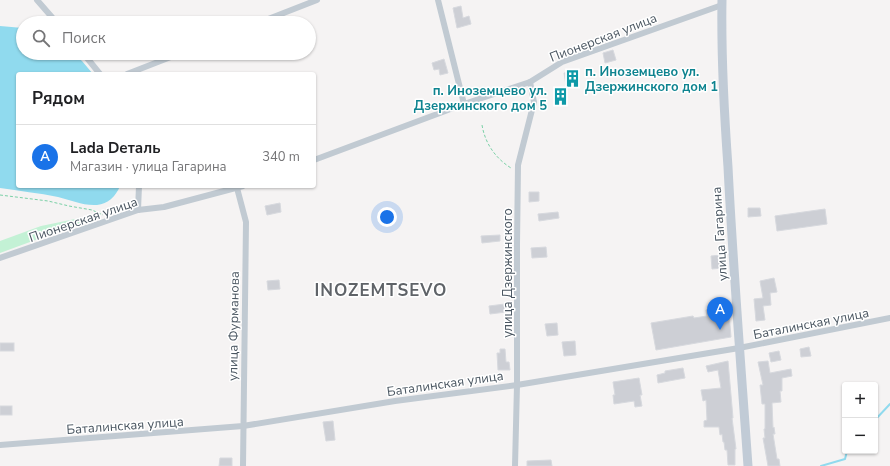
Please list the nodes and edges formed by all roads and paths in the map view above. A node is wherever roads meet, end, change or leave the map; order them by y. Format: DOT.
graph roads {
  1 [pos="37,0"];
  2 [pos="318,0"];
  3 [pos="438,0"];
  4 [pos="722,2"];
  5 [pos="52,16"];
  6 [pos="276,16"];
  7 [pos="89,60"];
  8 [pos="163,60"];
  9 [pos="98,72"];
  10 [pos="131,72"];
  11 [pos="530,82"];
  12 [pos="464,104"];
  13 [pos="482,125"];
  14 [pos="316,159"];
  15 [pos="518,172"];
  16 [pos="139,188"];
  17 [pos="236,188"];
  18 [pos="240,188"];
  19 [pos="0,195"];
  20 [pos="138,210"];
  21 [pos="111,219"];
  22 [pos="0,258"];
  23 [pos="890,318"];
  24 [pos="739,348"];
  25 [pos="517,385"];
  26 [pos="243,426"];
  27 [pos="0,445"];
  28 [pos="243,466"];
  29 [pos="516,466"];
  30 [pos="748,466"];
  1 -- 5 [label="street"];
  2 -- 6 [label="street"];
  3 -- 12 [label="street"];
  4 -- 11 [label="street, Пионерская улица"];
  4 -- 24 [label="main road, улица Гагарина"];
  7 -- 9 [label="street"];
  8 -- 10 [label="street"];
  11 -- 12 [label="street, Пионерская улица"];
  11 -- 15 [label="street, улица Дзержинского"];
  12 -- 14 [label="street, Пионерская улица"];
  13 -- 15 [label="path"];
  15 -- 25 [label="street, улица Дзержинского"];
  16 -- 20 [label="street"];
  17 -- 20 [label="street, Пионерская улица"];
  18 -- 26 [label="street, улица Фурманова"];
  19 -- 21 [label="path"];
  20 -- 21 [label="street, Пионерская улица"];
  21 -- 22 [label="street, Пионерская улица"];
  23 -- 24 [label="street, Баталинская улица"];
  24 -- 25 [label="street, Баталинская улица"];
  24 -- 30 [label="main road, улица Гагарина"];
  25 -- 26 [label="street, Баталинская улица"];
  25 -- 29 [label="street, улица Дзержинского"];
  26 -- 27 [label="street, Баталинская улица"];
  26 -- 28 [label="street, улица Фурманова"];
}
